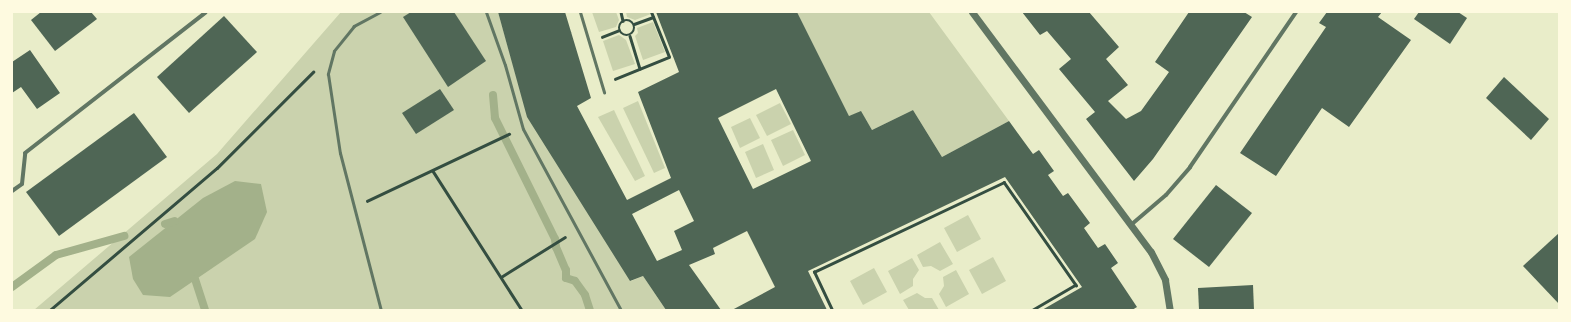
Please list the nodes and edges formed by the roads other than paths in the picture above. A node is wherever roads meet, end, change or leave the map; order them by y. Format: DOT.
graph roads {
  1 [pos="206,12"];
  2 [pos="380,12"];
  3 [pos="486,12"];
  4 [pos="580,12"];
  5 [pos="972,12"];
  6 [pos="1296,12"];
  7 [pos="604,92"];
  8 [pos="12,191"];
  9 [pos="1132,224"];
  10 [pos="381,310"];
  11 [pos="621,310"];
  12 [pos="1170,310"];
  1 -- 8 [label="street"];
  2 -- 10 [label="lane"];
  3 -- 11 [label="lane"];
  4 -- 7 [label="lane"];
  5 -- 9 [label="street"];
  6 -- 9 [label="street"];
  9 -- 12 [label="street"];
}
